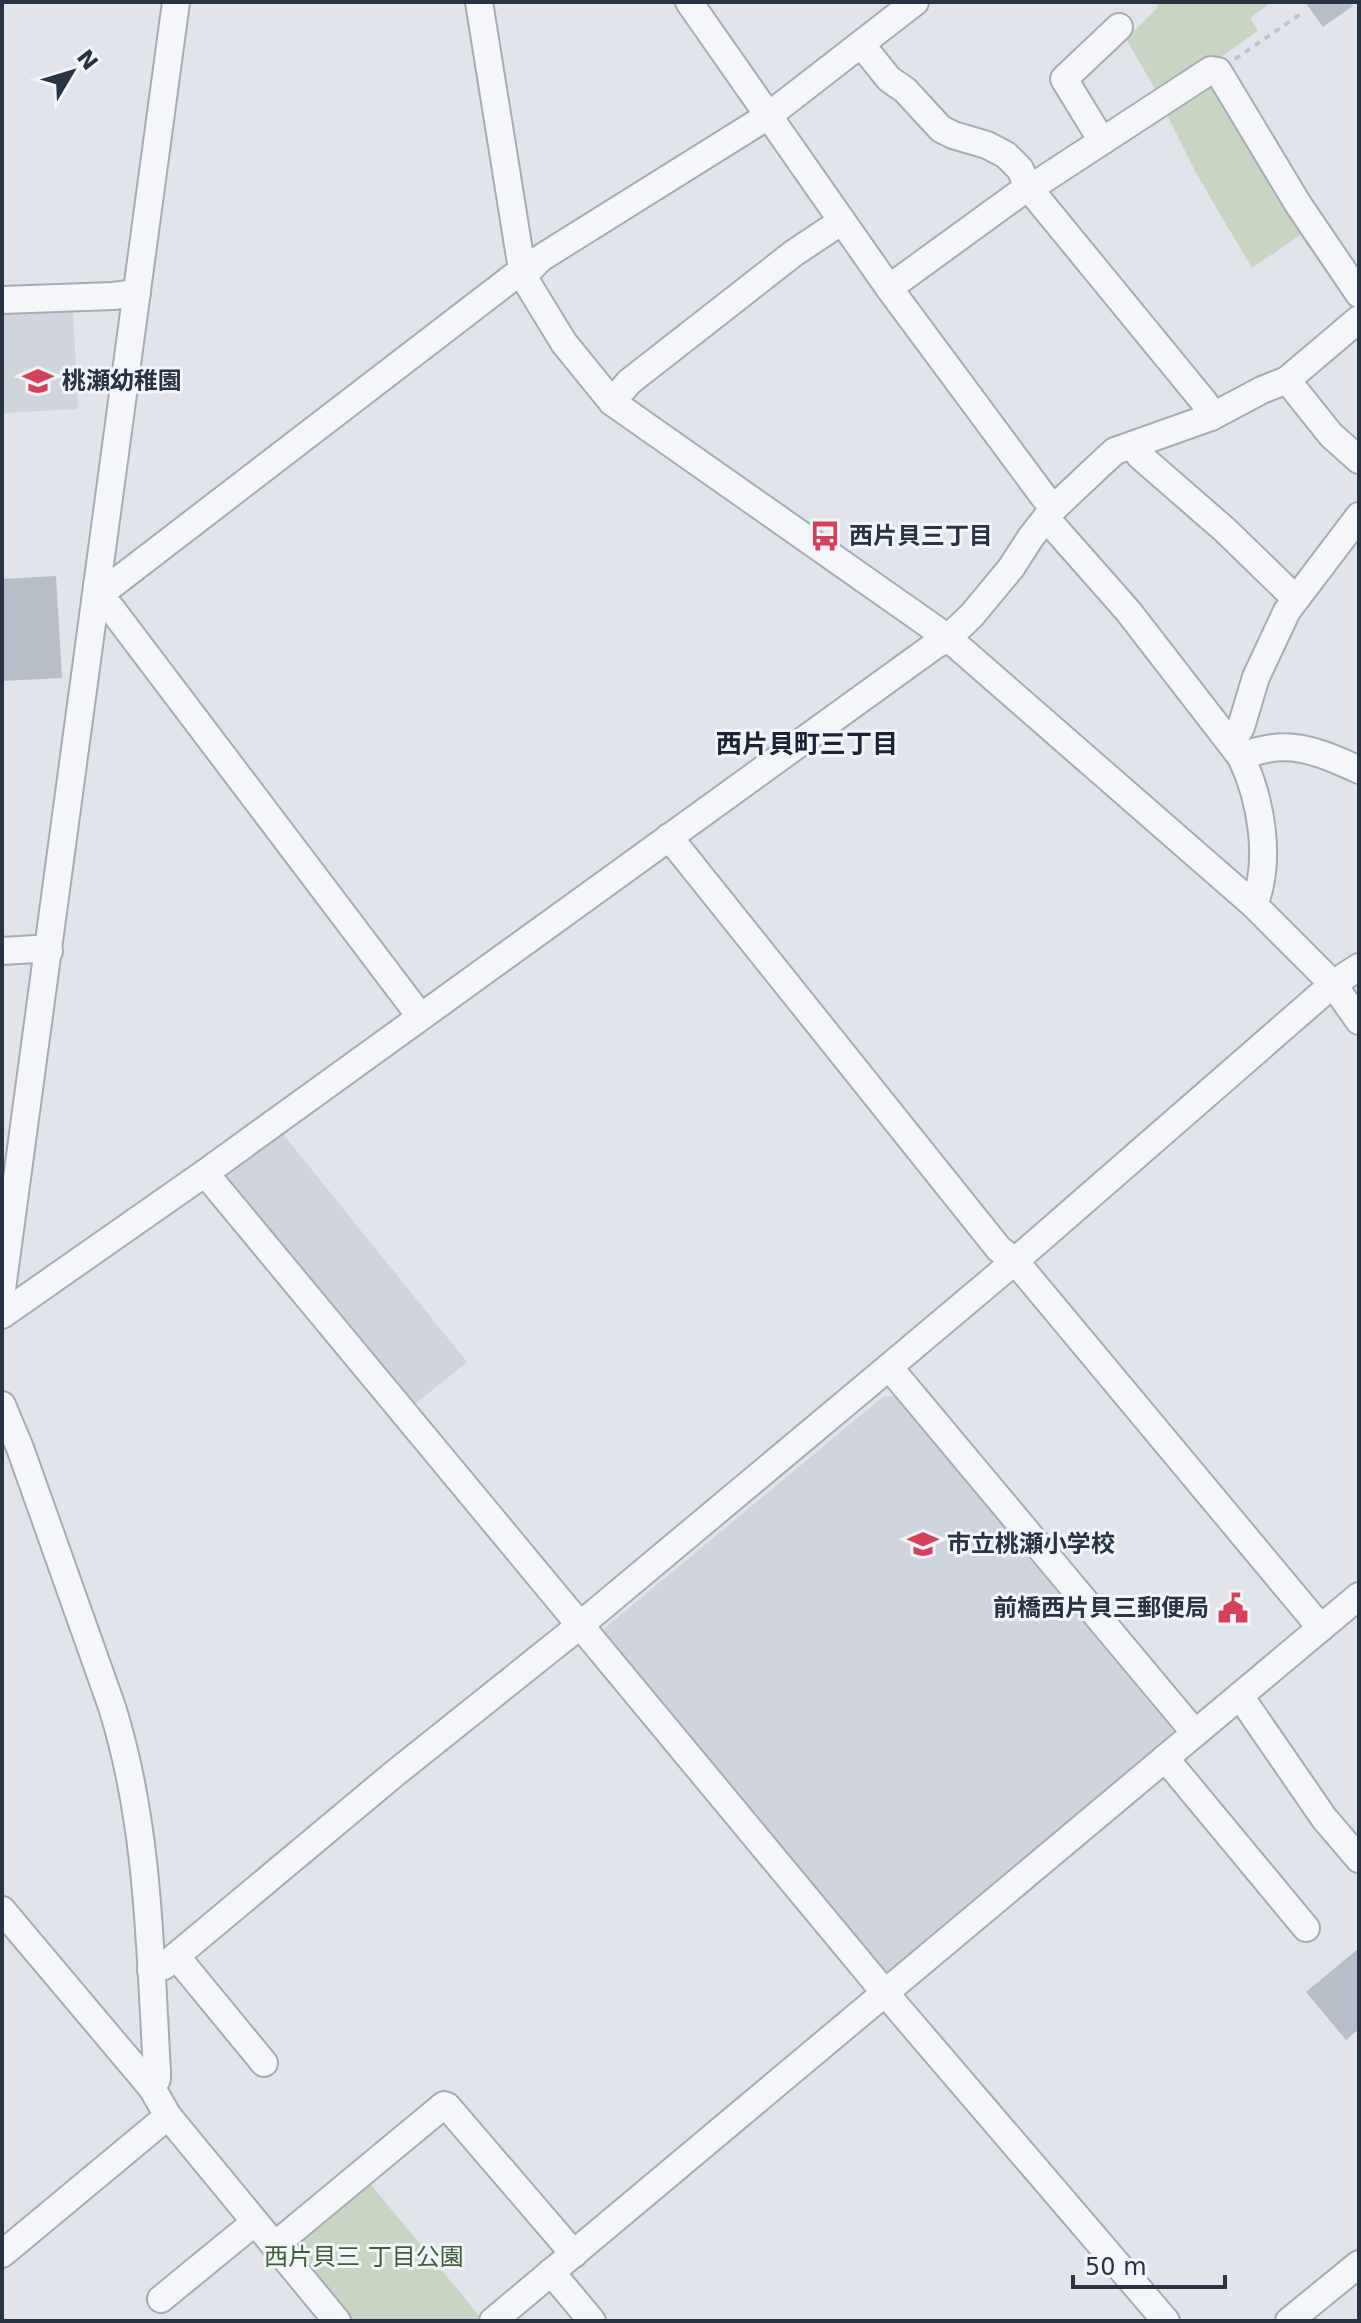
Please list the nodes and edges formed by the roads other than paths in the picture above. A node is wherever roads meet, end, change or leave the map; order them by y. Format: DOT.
graph roads {
  1 [pos="176,2"];
  2 [pos="479,2"];
  3 [pos="689,2"];
  4 [pos="915,2"];
  5 [pos="1119,27"];
  6 [pos="861,44"];
  7 [pos="768,116"];
  8 [pos="1102,141"];
  9 [pos="1028,187"];
  10 [pos="842,221"];
  11 [pos="523,276"];
  12 [pos="889,288"];
  13 [pos="137,293"];
  14 [pos="1359,294"];
  15 [pos="2,300"];
  16 [pos="1359,319"];
  17 [pos="1287,380"];
  18 [pos="612,402"];
  19 [pos="1211,417"];
  20 [pos="1133,445"];
  21 [pos="1359,460"];
  22 [pos="1050,513"];
  23 [pos="1359,516"];
  24 [pos="96,594"];
  25 [pos="1296,599"];
  26 [pos="948,638"];
  27 [pos="1237,750"];
  28 [pos="1359,770"];
  29 [pos="669,837"];
  30 [pos="1254,905"];
  31 [pos="2,951"];
  32 [pos="49,951"];
  33 [pos="1359,967"];
  34 [pos="1333,984"];
  35 [pos="420,1016"];
  36 [pos="1359,1021"];
  37 [pos="205,1173"];
  38 [pos="1015,1261"];
  39 [pos="2,1289"];
  40 [pos="2,1315"];
  41 [pos="889,1367"];
  42 [pos="2,1405"];
  43 [pos="1359,1596"];
  44 [pos="581,1624"];
  45 [pos="1321,1628"];
  46 [pos="1240,1696"];
  47 [pos="1195,1733"];
  48 [pos="1165,1758"];
  49 [pos="1359,1859"];
  50 [pos="2,1910"];
  51 [pos="1306,1928"];
  52 [pos="176,1956"];
  53 [pos="151,1970"];
  54 [pos="886,1994"];
  55 [pos="264,2063"];
  56 [pos="152,2088"];
  57 [pos="168,2116"];
  58 [pos="255,2222"];
  59 [pos="275,2245"];
  60 [pos="2,2254"];
  61 [pos="574,2254"];
  62 [pos="1359,2264"];
  63 [pos="551,2272"];
  64 [pos="161,2299"];
  65 [pos="337,2321"];
  66 [pos="493,2321"];
  67 [pos="592,2321"];
  68 [pos="1166,2321"];
  69 [pos="1289,2321"];
  1 -- 13 [label="street"];
  2 -- 11 [label="street"];
  3 -- 7 [label="street"];
  4 -- 6 [label="street"];
  5 -- 8 [label="street"];
  6 -- 7 [label="street"];
  6 -- 9 [label="street"];
  7 -- 10 [label="street"];
  7 -- 11 [label="street"];
  8 -- 9 [label="street"];
  8 -- 14 [label="street"];
  9 -- 12 [label="street"];
  9 -- 19 [label="street"];
  10 -- 12 [label="street"];
  10 -- 18 [label="street"];
  11 -- 18 [label="street"];
  11 -- 24 [label="street"];
  12 -- 22 [label="street"];
  13 -- 15 [label="street"];
  13 -- 24 [label="street"];
  16 -- 17 [label="street"];
  17 -- 19 [label="street"];
  17 -- 21 [label="street"];
  18 -- 26 [label="street"];
  19 -- 20 [label="street"];
  20 -- 22 [label="street"];
  20 -- 25 [label="street"];
  22 -- 26 [label="street"];
  22 -- 27 [label="street"];
  23 -- 25 [label="street"];
  24 -- 32 [label="street"];
  24 -- 35 [label="street"];
  25 -- 27 [label="street"];
  26 -- 29 [label="street"];
  26 -- 30 [label="street"];
  27 -- 28 [label="street"];
  27 -- 30 [label="street"];
  29 -- 35 [label="street"];
  29 -- 38 [label="street"];
  30 -- 34 [label="street"];
  31 -- 32 [label="street"];
  32 -- 39 [label="street"];
  33 -- 34 [label="street"];
  34 -- 36 [label="street"];
  34 -- 38 [label="street"];
  35 -- 37 [label="street"];
  37 -- 40 [label="street"];
  37 -- 44 [label="street"];
  38 -- 41 [label="street"];
  38 -- 45 [label="street"];
  41 -- 44 [label="street"];
  41 -- 47 [label="street"];
  42 -- 53 [label="street"];
  43 -- 45 [label="street"];
  44 -- 52 [label="street"];
  44 -- 54 [label="street"];
  45 -- 46 [label="street"];
  46 -- 47 [label="street"];
  46 -- 49 [label="street"];
  47 -- 48 [label="street"];
  48 -- 51 [label="street"];
  48 -- 54 [label="street"];
  50 -- 56 [label="street"];
  52 -- 53 [label="street"];
  52 -- 55 [label="street"];
  53 -- 56 [label="street"];
  54 -- 61 [label="street"];
  54 -- 68 [label="street"];
  56 -- 57 [label="street"];
  57 -- 58 [label="street"];
  57 -- 60 [label="street"];
  58 -- 59 [label="street"];
  58 -- 64 [label="street"];
  59 -- 61 [label="street"];
  59 -- 65 [label="street"];
  61 -- 63 [label="street"];
  62 -- 69 [label="street"];
  63 -- 66 [label="street"];
  63 -- 67 [label="street"];
}
